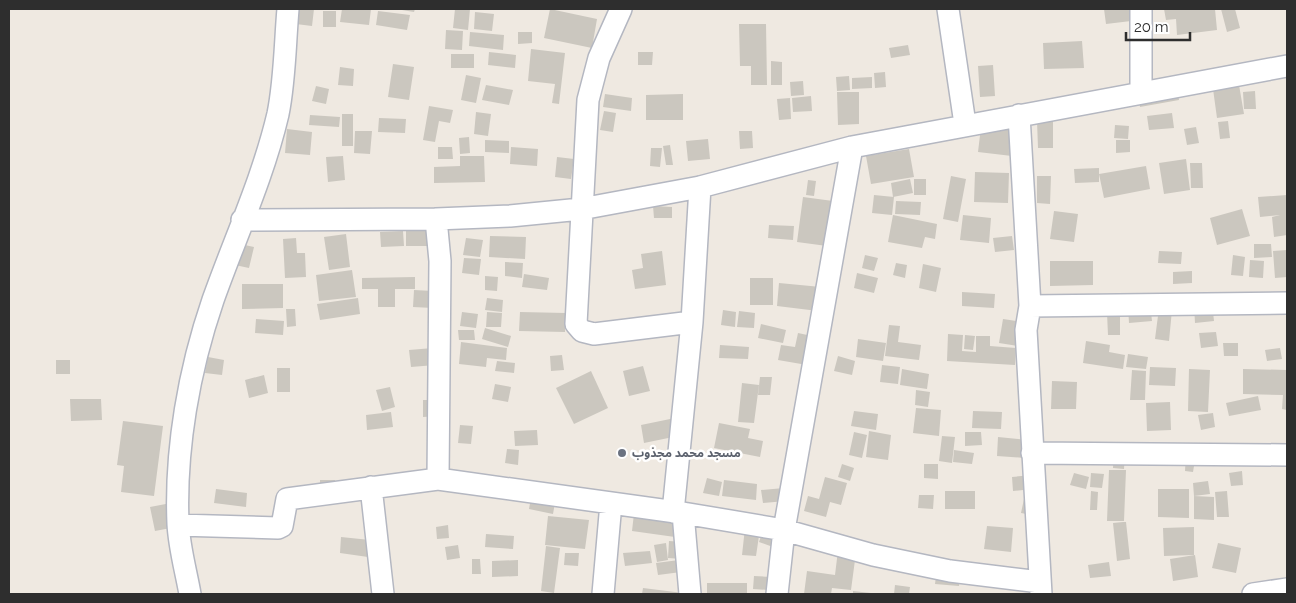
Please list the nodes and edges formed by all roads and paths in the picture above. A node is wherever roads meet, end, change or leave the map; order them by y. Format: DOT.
graph roads {
  1 [pos="288,9"];
  2 [pos="621,9"];
  3 [pos="948,9"];
  4 [pos="1141,9"];
  5 [pos="1287,66"];
  6 [pos="1141,92"];
  7 [pos="1019,116"];
  8 [pos="965,124"];
  9 [pos="852,146"];
  10 [pos="700,187"];
  11 [pos="581,208"];
  12 [pos="436,219"];
  13 [pos="242,220"];
  14 [pos="1287,303"];
  15 [pos="1030,306"];
  16 [pos="692,322"];
  17 [pos="1032,453"];
  18 [pos="1287,455"];
  19 [pos="438,479"];
  20 [pos="371,488"];
  21 [pos="612,503"];
  22 [pos="678,512"];
  23 [pos="178,525"];
  24 [pos="784,530"];
  25 [pos="1041,588"];
  26 [pos="1287,588"];
  27 [pos="190,594"];
  28 [pos="383,594"];
  29 [pos="603,594"];
  30 [pos="690,594"];
  31 [pos="777,594"];
  32 [pos="1253,594"];
  1 -- 13 [label="street"];
  2 -- 11 [label="street"];
  3 -- 8 [label="street"];
  4 -- 6 [label="street"];
  5 -- 6 [label="street"];
  6 -- 7 [label="street"];
  7 -- 8 [label="street"];
  7 -- 15 [label="street"];
  8 -- 9 [label="street"];
  9 -- 10 [label="street"];
  9 -- 24 [label="street"];
  10 -- 11 [label="street"];
  10 -- 16 [label="street"];
  11 -- 12 [label="street"];
  11 -- 16 [label="street"];
  12 -- 13 [label="street"];
  12 -- 19 [label="street"];
  13 -- 23 [label="street"];
  14 -- 15 [label="street"];
  15 -- 17 [label="street"];
  16 -- 22 [label="street"];
  17 -- 18 [label="street"];
  17 -- 25 [label="street"];
  19 -- 20 [label="street"];
  19 -- 21 [label="street"];
  20 -- 23 [label="street"];
  20 -- 28 [label="street"];
  21 -- 22 [label="street"];
  21 -- 29 [label="street"];
  22 -- 24 [label="street"];
  22 -- 30 [label="street"];
  23 -- 27 [label="street"];
  24 -- 25 [label="street"];
  24 -- 31 [label="street"];
  26 -- 32 [label="street"];
}
